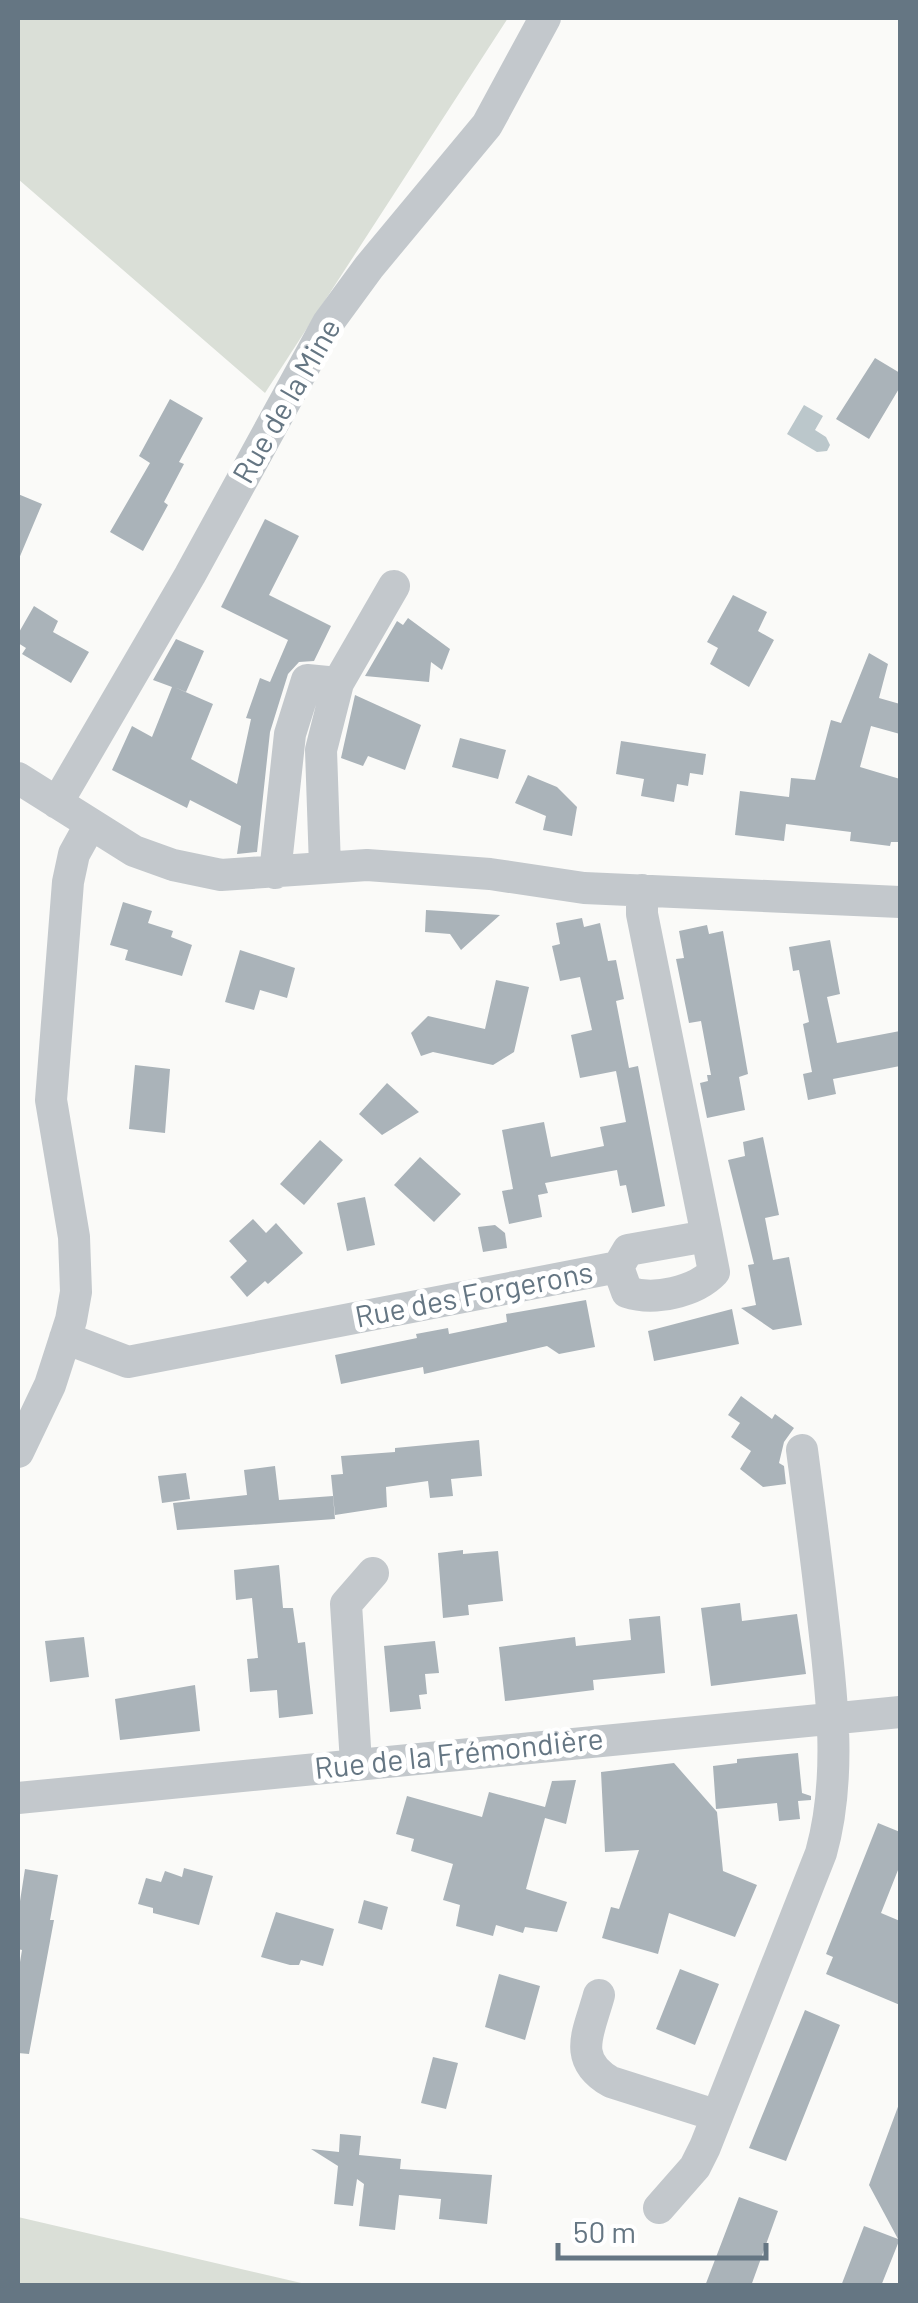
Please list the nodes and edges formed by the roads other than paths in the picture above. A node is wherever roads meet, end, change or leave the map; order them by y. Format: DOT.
graph roads {
  1 [pos="544,18"];
  2 [pos="394,586"];
  3 [pos="338,683"];
  4 [pos="18,778"];
  5 [pos="57,804"];
  6 [pos="84,837"];
  7 [pos="325,867"];
  8 [pos="275,873"];
  9 [pos="642,890"];
  10 [pos="900,902"];
  11 [pos="707,1236"];
  12 [pos="618,1267"];
  13 [pos="65,1338"];
  14 [pos="802,1450"];
  15 [pos="18,1452"];
  16 [pos="373,1573"];
  17 [pos="900,1712"];
  18 [pos="831,1719"];
  19 [pos="356,1763"];
  20 [pos="18,1798"];
  21 [pos="600,1996"];
  22 [pos="715,2115"];
  23 [pos="660,2208"];
  1 -- 5 [label="street, Rue de la Mine"];
  2 -- 3 [label="street"];
  3 -- 7 [label="street"];
  3 -- 8 [label="street"];
  4 -- 5 [label="street"];
  5 -- 6 [label="street"];
  6 -- 8 [label="street"];
  6 -- 13 [label="street"];
  7 -- 8 [label="street"];
  7 -- 9 [label="street"];
  9 -- 10 [label="street"];
  9 -- 11 [label="street"];
  11 -- 12 [label="street, Rue des Forgerons"];
  11 -- 12 [label="street"];
  12 -- 13 [label="street, Rue des Forgerons"];
  13 -- 15 [label="street"];
  14 -- 18 [label="street"];
  16 -- 19 [label="street"];
  17 -- 18 [label="street, Rue de la Frémondière"];
  18 -- 19 [label="street, Rue de la Frémondière"];
  18 -- 22 [label="street"];
  19 -- 20 [label="street, Rue de la Frémondière"];
  21 -- 22 [label="street"];
  22 -- 23 [label="street"];
}
